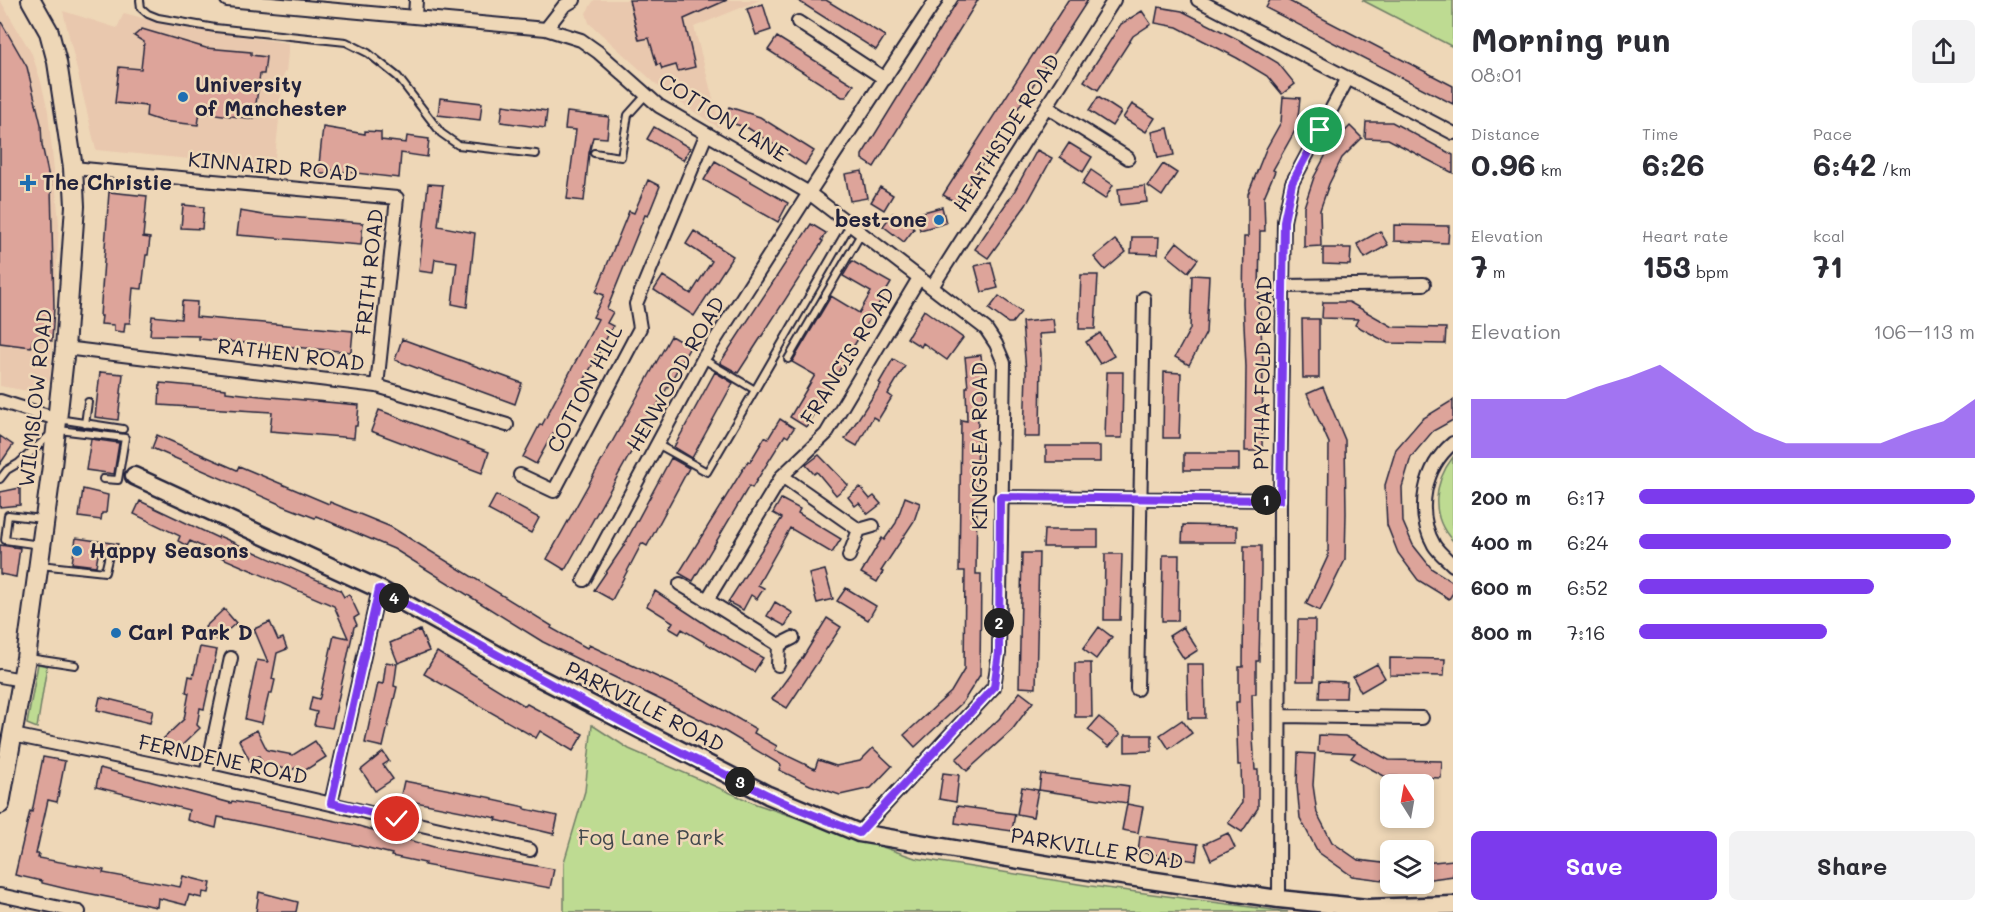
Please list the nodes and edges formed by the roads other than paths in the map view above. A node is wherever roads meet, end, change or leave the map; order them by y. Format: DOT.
graph roads {
  1 [pos="140,0"];
  2 [pos="227,0"];
  3 [pos="232,0"];
  4 [pos="416,0"];
  5 [pos="574,0"];
  6 [pos="936,0"];
  7 [pos="1114,0"];
  8 [pos="1198,0"];
  9 [pos="33,1"];
  10 [pos="415,16"];
  11 [pos="798,22"];
  12 [pos="546,29"];
  13 [pos="1348,78"];
  14 [pos="885,79"];
  15 [pos="645,95"];
  16 [pos="1047,107"];
  17 [pos="1453,133"];
  18 [pos="706,135"];
  19 [pos="594,153"];
  20 [pos="536,154"];
  21 [pos="1128,158"];
  22 [pos="73,168"];
  23 [pos="809,193"];
  24 [pos="398,198"];
  25 [pos="850,225"];
  26 [pos="861,234"];
  27 [pos="919,278"];
  28 [pos="1424,284"];
  29 [pos="1284,286"];
  30 [pos="932,287"];
  31 [pos="1144,298"];
  32 [pos="65,348"];
  33 [pos="704,359"];
  34 [pos="788,359"];
  35 [pos="377,386"];
  36 [pos="755,390"];
  37 [pos="0,401"];
  38 [pos="88,402"];
  39 [pos="57,424"];
  40 [pos="85,424"];
  41 [pos="507,425"];
  42 [pos="123,429"];
  43 [pos="1453,443"];
  44 [pos="657,444"];
  45 [pos="520,475"];
  46 [pos="134,476"];
  47 [pos="783,476"];
  48 [pos="0,479"];
  49 [pos="103,479"];
  50 [pos="1000,497"];
  51 [pos="1141,497"];
  52 [pos="1280,500"];
  53 [pos="45,520"];
  54 [pos="873,526"];
  55 [pos="859,530"];
  56 [pos="42,546"];
  57 [pos="109,555"];
  58 [pos="849,556"];
  59 [pos="40,565"];
  60 [pos="1453,565"];
  61 [pos="584,580"];
  62 [pos="680,584"];
  63 [pos="379,589"];
  64 [pos="707,600"];
  65 [pos="793,638"];
  66 [pos="779,645"];
  67 [pos="26,658"];
  68 [pos="231,658"];
  69 [pos="778,664"];
  70 [pos="75,665"];
  71 [pos="0,676"];
  72 [pos="22,680"];
  73 [pos="1137,689"];
  74 [pos="1281,716"];
  75 [pos="1422,718"];
  76 [pos="13,735"];
  77 [pos="206,775"];
  78 [pos="331,803"];
  79 [pos="0,804"];
  80 [pos="859,833"];
  81 [pos="530,850"];
  82 [pos="0,895"];
  83 [pos="1279,899"];
  84 [pos="1453,905"];
  85 [pos="80,912"];
  1 -- 20 [label="lane"];
  2 -- 3 [label="street, COTTON LANE"];
  3 -- 10 [label="street, COTTON LANE"];
  4 -- 10 [label="street"];
  5 -- 12 [label="street"];
  6 -- 14 [label="street, HENWOOD ROAD"];
  7 -- 16 [label="street, HEATHSIDE ROAD"];
  8 -- 13 [label="street"];
  9 -- 22 [label="main road, WILMSLOW ROAD"];
  10 -- 12 [label="street, COTTON LANE"];
  11 -- 14 [label="street"];
  12 -- 15 [label="street, COTTON LANE"];
  13 -- 17 [label="street"];
  13 -- 29 [label="street, PYTHA FOLD ROAD"];
  14 -- 23 [label="street, HENWOOD ROAD"];
  15 -- 18 [label="street, COTTON LANE"];
  15 -- 19 [label="lane"];
  16 -- 21 [label="street"];
  16 -- 30 [label="street, HEATHSIDE ROAD"];
  18 -- 23 [label="street, COTTON LANE"];
  18 -- 45 [label="street, COTTON HILL"];
  22 -- 24 [label="street, KINNAIRD ROAD"];
  22 -- 32 [label="main road, WILMSLOW ROAD"];
  23 -- 25 [label="street, COTTON LANE"];
  23 -- 33 [label="street, HENWOOD ROAD"];
  24 -- 35 [label="street, FRITH ROAD"];
  25 -- 26 [label="street, COTTON LANE"];
  25 -- 36 [label="lane"];
  26 -- 27 [label="street, COTTON LANE"];
  26 -- 34 [label="lane"];
  27 -- 30 [label="street, COTTON LANE"];
  27 -- 47 [label="street, FRANCIS ROAD"];
  28 -- 29 [label="street"];
  29 -- 52 [label="street, PYTHA FOLD ROAD"];
  30 -- 50 [label="street, KINGSLEA ROAD"];
  31 -- 51 [label="street"];
  32 -- 35 [label="street, RATHEN ROAD"];
  32 -- 39 [label="main road, WILMSLOW ROAD"];
  33 -- 36 [label="lane"];
  33 -- 44 [label="street, HENWOOD ROAD"];
  35 -- 41 [label="street, RATHEN ROAD"];
  36 -- 44 [label="lane"];
  37 -- 39 [label="street"];
  38 -- 40 [label="lane"];
  39 -- 40 [label="lane"];
  39 -- 48 [label="lane"];
  39 -- 49 [label="lane"];
  39 -- 53 [label="main road, WILMSLOW ROAD"];
  40 -- 42 [label="lane"];
  43 -- 60 [label="street"];
  44 -- 61 [label="street, HENWOOD ROAD"];
  46 -- 63 [label="street, PARKVILLE ROAD"];
  47 -- 55 [label="street"];
  47 -- 64 [label="street, FRANCIS ROAD"];
  50 -- 51 [label="street"];
  50 -- 80 [label="street, KINGSLEA ROAD"];
  51 -- 52 [label="street"];
  51 -- 73 [label="street"];
  52 -- 74 [label="street, PYTHA FOLD ROAD"];
  53 -- 56 [label="main road, WILMSLOW ROAD"];
  53 -- 56 [label="lane"];
  54 -- 55 [label="street"];
  55 -- 58 [label="street"];
  56 -- 59 [label="main road, WILMSLOW ROAD"];
  57 -- 59 [label="lane"];
  59 -- 67 [label="main road, WILMSLOW ROAD"];
  62 -- 64 [label="street"];
  63 -- 78 [label="street"];
  63 -- 80 [label="street, PARKVILLE ROAD"];
  64 -- 66 [label="street"];
  65 -- 66 [label="street"];
  66 -- 69 [label="street"];
  67 -- 70 [label="lane"];
  67 -- 72 [label="main road, WILMSLOW ROAD"];
  68 -- 77 [label="street"];
  71 -- 72 [label="street"];
  72 -- 76 [label="main road, WILMSLOW ROAD"];
  74 -- 75 [label="street"];
  74 -- 83 [label="street, PYTHA FOLD ROAD"];
  76 -- 77 [label="street, FERNDENE ROAD"];
  76 -- 79 [label="main road, WILMSLOW ROAD"];
  77 -- 78 [label="street, FERNDENE ROAD"];
  78 -- 81 [label="street, FERNDENE ROAD"];
  80 -- 83 [label="street, PARKVILLE ROAD"];
  82 -- 85 [label="street"];
  83 -- 84 [label="street, PARKVILLE ROAD"];
}
